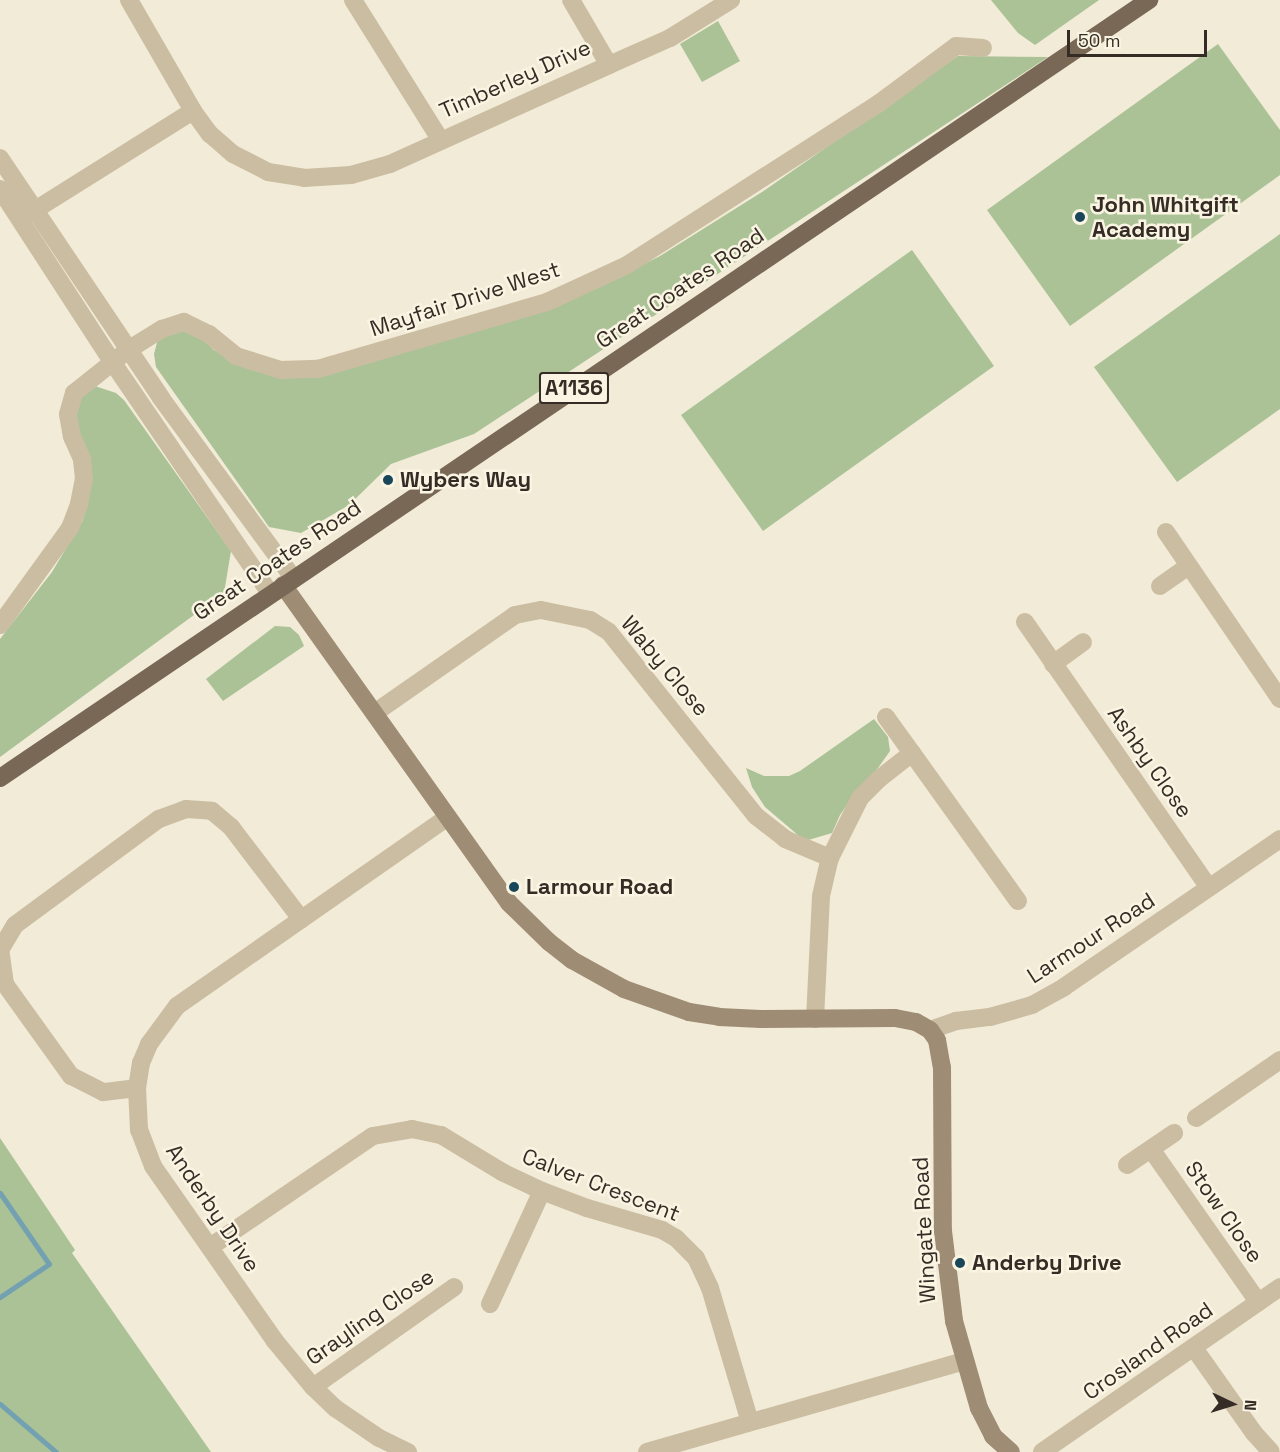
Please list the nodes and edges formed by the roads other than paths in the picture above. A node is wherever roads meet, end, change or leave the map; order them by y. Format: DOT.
graph roads {
  1 [pos="129,0"];
  2 [pos="353,0"];
  3 [pos="571,0"];
  4 [pos="731,0"];
  5 [pos="1149,0"];
  6 [pos="983,48"];
  7 [pos="609,65"];
  8 [pos="193,111"];
  9 [pos="440,140"];
  10 [pos="0,158"];
  11 [pos="0,189"];
  12 [pos="28,215"];
  13 [pos="128,350"];
  14 [pos="113,363"];
  15 [pos="1166,532"];
  16 [pos="1189,566"];
  17 [pos="282,585"];
  18 [pos="1160,586"];
  19 [pos="1024,622"];
  20 [pos="0,625"];
  21 [pos="1083,642"];
  22 [pos="1053,664"];
  23 [pos="1280,699"];
  24 [pos="376,712"];
  25 [pos="886,717"];
  26 [pos="912,753"];
  27 [pos="0,778"];
  28 [pos="448,817"];
  29 [pos="1280,839"];
  30 [pos="830,858"];
  31 [pos="1209,888"];
  32 [pos="1018,901"];
  33 [pos="300,919"];
  34 [pos="815,1019"];
  35 [pos="930,1030"];
  36 [pos="1280,1060"];
  37 [pos="137,1088"];
  38 [pos="1196,1118"];
  39 [pos="1174,1133"];
  40 [pos="1150,1149"];
  41 [pos="1127,1165"];
  42 [pos="542,1191"];
  43 [pos="210,1247"];
  44 [pos="454,1287"];
  45 [pos="1280,1287"];
  46 [pos="1258,1302"];
  47 [pos="490,1304"];
  48 [pos="1194,1348"];
  49 [pos="965,1361"];
  50 [pos="313,1387"];
  51 [pos="750,1422"];
  52 [pos="408,1452"];
  53 [pos="647,1452"];
  54 [pos="1011,1452"];
  55 [pos="1042,1452"];
  56 [pos="1271,1452"];
  1 -- 8 [label="street, Timberley Drive"];
  2 -- 9 [label="street, Timberley Drive"];
  3 -- 7 [label="street, Timberley Drive"];
  4 -- 7 [label="street"];
  5 -- 17 [label="main road, Great Coates Road / A1136"];
  6 -- 13 [label="street, Mayfair Drive West"];
  7 -- 9 [label="street, Timberley Drive"];
  8 -- 9 [label="street, Timberley Drive"];
  8 -- 12 [label="street"];
  10 -- 12 [label="street"];
  11 -- 12 [label="street"];
  12 -- 13 [label="street"];
  12 -- 14 [label="street"];
  13 -- 14 [label="street"];
  13 -- 17 [label="street"];
  14 -- 17 [label="street"];
  14 -- 20 [label="street"];
  15 -- 16 [label="street"];
  16 -- 18 [label="street"];
  16 -- 23 [label="street"];
  17 -- 24 [label="street"];
  17 -- 27 [label="main road, Great Coates Road / A1136"];
  19 -- 22 [label="street, Ashby Close"];
  21 -- 22 [label="street"];
  22 -- 31 [label="street, Ashby Close"];
  24 -- 28 [label="street"];
  24 -- 30 [label="street, Waby Close"];
  25 -- 26 [label="street"];
  26 -- 30 [label="street"];
  26 -- 32 [label="street"];
  28 -- 33 [label="street, Anderby Drive"];
  28 -- 34 [label="street"];
  29 -- 31 [label="street, Larmour Road"];
  30 -- 34 [label="street"];
  31 -- 35 [label="street, Larmour Road"];
  33 -- 37 [label="street, Anderby Drive"];
  33 -- 37 [label="street"];
  34 -- 35 [label="street"];
  35 -- 49 [label="street, Wingate Road"];
  36 -- 38 [label="street"];
  37 -- 43 [label="street, Anderby Drive"];
  39 -- 40 [label="street"];
  40 -- 41 [label="street"];
  40 -- 46 [label="street, Stow Close"];
  42 -- 43 [label="street, Calver Crescent"];
  42 -- 47 [label="street"];
  42 -- 51 [label="street, Calver Crescent"];
  43 -- 50 [label="street, Anderby Drive"];
  44 -- 50 [label="street, Grayling Close"];
  45 -- 46 [label="street, Crosland Road"];
  46 -- 48 [label="street, Crosland Road"];
  48 -- 55 [label="street, Crosland Road"];
  48 -- 56 [label="street"];
  49 -- 51 [label="street"];
  49 -- 54 [label="street, Wingate Road"];
  50 -- 52 [label="street, Anderby Drive"];
  51 -- 53 [label="street"];
}
